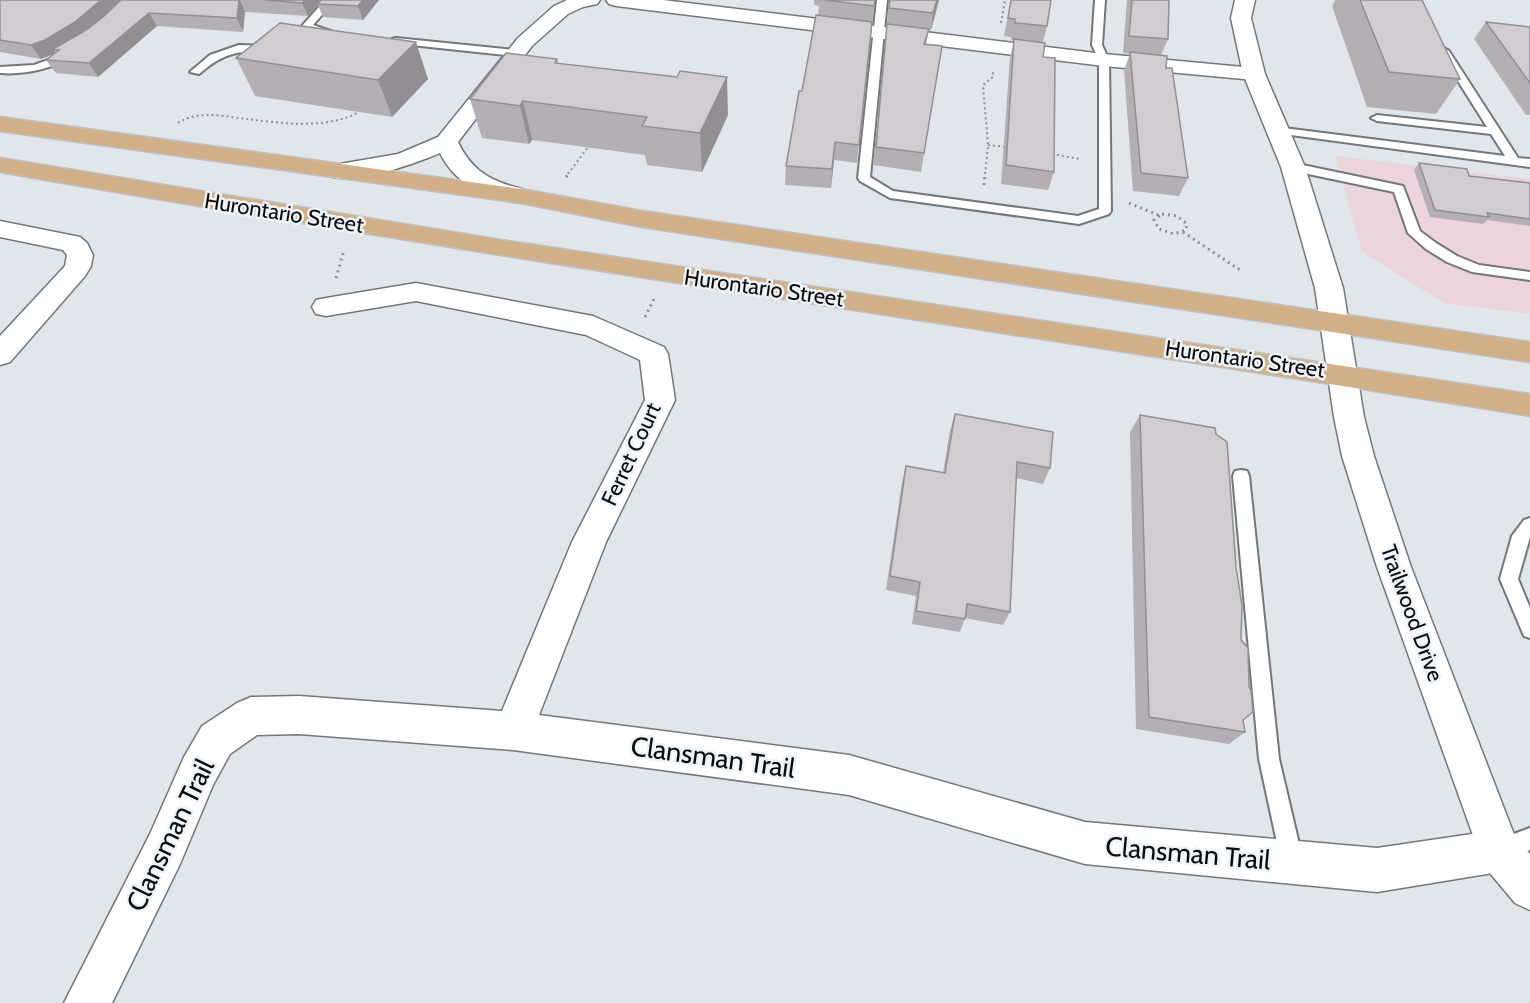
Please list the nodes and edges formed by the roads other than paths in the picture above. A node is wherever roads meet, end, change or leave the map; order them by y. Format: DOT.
graph roads {
  1 [pos="330,0"];
  2 [pos="590,0"];
  3 [pos="616,0"];
  4 [pos="882,0"];
  5 [pos="1100,0"];
  6 [pos="1245,0"];
  7 [pos="694,5"];
  8 [pos="878,32"];
  9 [pos="342,36"];
  10 [pos="388,41"];
  11 [pos="283,50"];
  12 [pos="1443,51"];
  13 [pos="74,53"];
  14 [pos="515,53"];
  15 [pos="1104,60"];
  16 [pos="0,70"];
  17 [pos="195,72"];
  18 [pos="1254,74"];
  19 [pos="1377,118"];
  20 [pos="0,124"];
  21 [pos="1276,130"];
  22 [pos="1495,131"];
  23 [pos="446,142"];
  24 [pos="1514,161"];
  25 [pos="1530,163"];
  26 [pos="0,165"];
  27 [pos="1293,166"];
  28 [pos="336,171"];
  29 [pos="521,196"];
  30 [pos="0,230"];
  31 [pos="1530,276"];
  32 [pos="326,307"];
  33 [pos="1334,322"];
  34 [pos="1530,352"];
  35 [pos="0,355"];
  36 [pos="1342,373"];
  37 [pos="1530,405"];
  38 [pos="1241,476"];
  39 [pos="1530,525"];
  40 [pos="1530,630"];
  41 [pos="513,731"];
  42 [pos="1515,845"];
  43 [pos="1292,862"];
  44 [pos="1530,888"];
  45 [pos="87,1003"];
  1 -- 9 [label="lane"];
  2 -- 14 [label="street"];
  3 -- 7 [label="street"];
  4 -- 8 [label="lane"];
  5 -- 15 [label="lane"];
  6 -- 18 [label="street, Trailwood Drive"];
  7 -- 8 [label="street"];
  8 -- 15 [label="street"];
  8 -- 15 [label="lane"];
  10 -- 14 [label="lane"];
  11 -- 17 [label="lane"];
  12 -- 22 [label="lane"];
  13 -- 16 [label="lane"];
  14 -- 23 [label="street"];
  15 -- 18 [label="street"];
  18 -- 21 [label="street, Trailwood Drive"];
  19 -- 22 [label="lane"];
  20 -- 28 [label="main road"];
  21 -- 24 [label="lane"];
  21 -- 27 [label="street, Trailwood Drive"];
  22 -- 24 [label="lane"];
  23 -- 28 [label="street"];
  23 -- 29 [label="street"];
  24 -- 25 [label="lane"];
  26 -- 36 [label="main road, Hurontario Street"];
  27 -- 31 [label="lane"];
  27 -- 33 [label="street, Trailwood Drive"];
  28 -- 29 [label="main road"];
  29 -- 33 [label="main road"];
  30 -- 35 [label="street"];
  32 -- 41 [label="street, Ferret Court"];
  33 -- 34 [label="main road"];
  33 -- 36 [label="street, Trailwood Drive"];
  36 -- 37 [label="main road, Hurontario Street"];
  36 -- 42 [label="street, Trailwood Drive"];
  38 -- 43 [label="lane"];
  39 -- 40 [label="lane"];
  41 -- 43 [label="street, Clansman Trail"];
  41 -- 45 [label="street, Clansman Trail"];
  42 -- 43 [label="street, Clansman Trail"];
  42 -- 44 [label="street, Trailwood Drive"];
}
